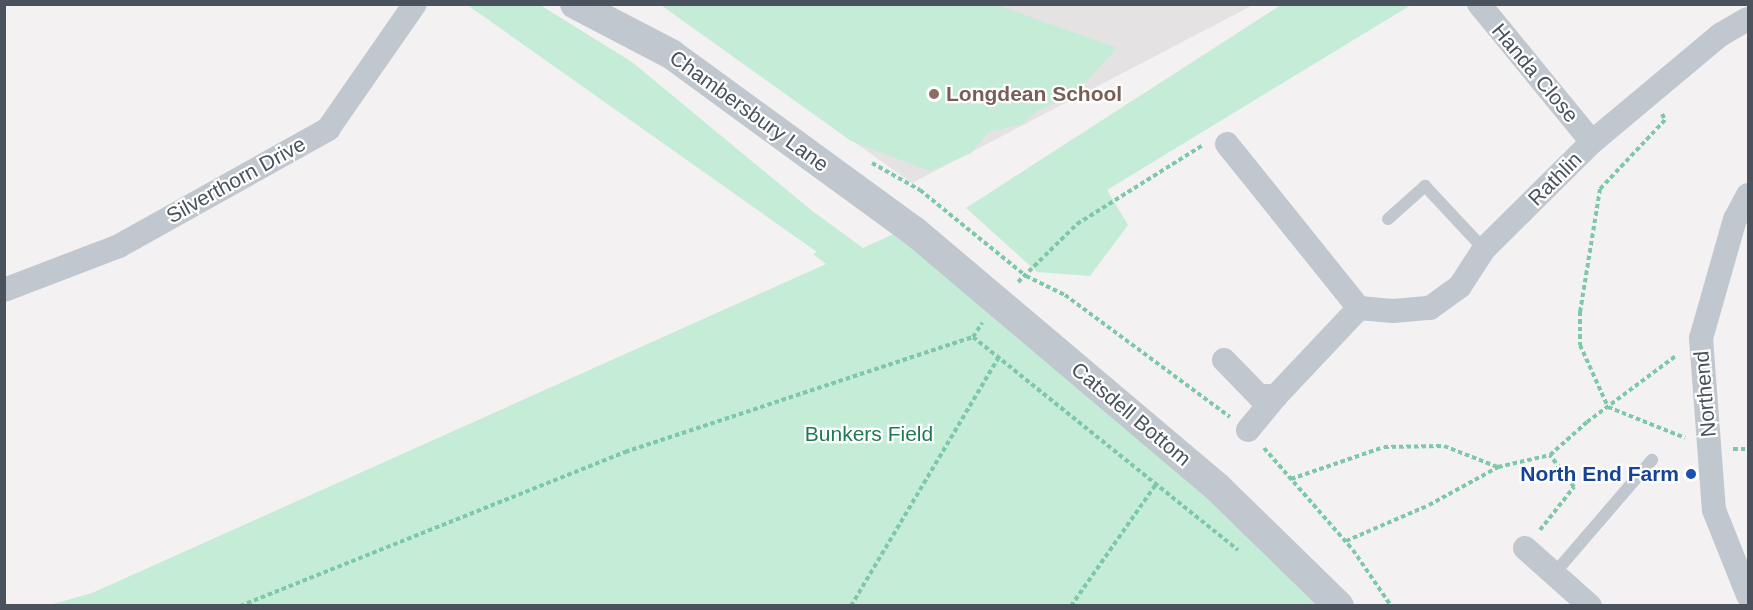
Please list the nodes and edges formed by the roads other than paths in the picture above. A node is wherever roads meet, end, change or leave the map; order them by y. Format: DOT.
graph roads {
  1 [pos="414,4"];
  2 [pos="575,4"];
  3 [pos="1479,4"];
  4 [pos="1749,19"];
  5 [pos="1220,141"];
  6 [pos="1592,142"];
  7 [pos="1749,195"];
  8 [pos="1388,219"];
  9 [pos="1742,222"];
  10 [pos="914,231"];
  11 [pos="1484,249"];
  12 [pos="4,290"];
  13 [pos="1359,308"];
  14 [pos="1224,360"];
  15 [pos="1276,396"];
  16 [pos="1248,430"];
  17 [pos="1652,460"];
  18 [pos="1525,548"];
  19 [pos="1553,575"];
  20 [pos="1749,595"];
  21 [pos="1339,606"];
  22 [pos="1590,606"];
  1 -- 12 [label="street, Silverthorn Drive"];
  2 -- 10 [label="street, Chambersbury Lane"];
  3 -- 6 [label="street, Handa Close"];
  4 -- 6 [label="street, Rathlin"];
  5 -- 13 [label="street"];
  6 -- 11 [label="street, Rathlin"];
  7 -- 9 [label="street, Northend"];
  8 -- 11 [label="lane"];
  9 -- 20 [label="street, Northend"];
  10 -- 21 [label="street, Catsdell Bottom"];
  11 -- 13 [label="street, Rathlin"];
  13 -- 15 [label="street"];
  14 -- 15 [label="street"];
  15 -- 16 [label="street"];
  17 -- 19 [label="lane"];
  18 -- 19 [label="street"];
  19 -- 22 [label="street"];
}
